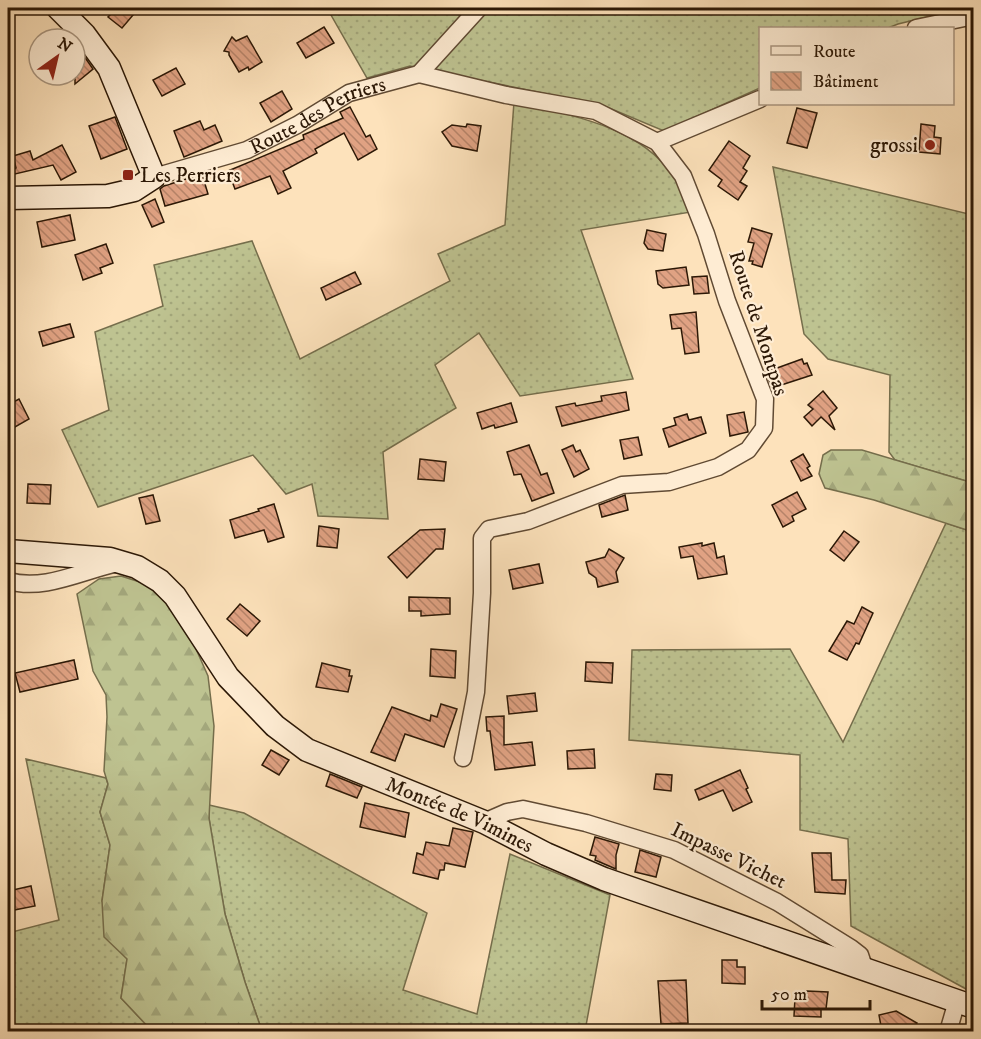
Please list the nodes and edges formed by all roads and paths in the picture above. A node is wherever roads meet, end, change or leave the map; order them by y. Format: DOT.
graph roads {
  1 [pos="58,8"];
  2 [pos="479,8"];
  3 [pos="974,16"];
  4 [pos="921,27"];
  5 [pos="419,75"];
  6 [pos="759,99"];
  7 [pos="657,142"];
  8 [pos="154,177"];
  9 [pos="8,198"];
  10 [pos="8,551"];
  11 [pos="124,562"];
  12 [pos="8,581"];
  13 [pos="463,758"];
  14 [pos="484,822"];
  15 [pos="865,970"];
  16 [pos="965,1004"];
  17 [pos="948,1032"];
  1 -- 8 [label="street"];
  2 -- 5 [label="street"];
  3 -- 4 [label="street"];
  5 -- 7 [label="street, Route de Montpas"];
  5 -- 8 [label="street, Route des Perriers"];
  6 -- 7 [label="street"];
  7 -- 13 [label="street, Route de Montpas"];
  8 -- 9 [label="street, Route des Perriers"];
  10 -- 11 [label="street, Montée de Vimines"];
  11 -- 12 [label="street"];
  11 -- 14 [label="street, Montée de Vimines"];
  14 -- 15 [label="street, Montée de Vimines"];
  14 -- 15 [label="street, Impasse Vichet"];
  15 -- 16 [label="street, Montée de Vimines"];
  16 -- 17 [label="street"];
}
